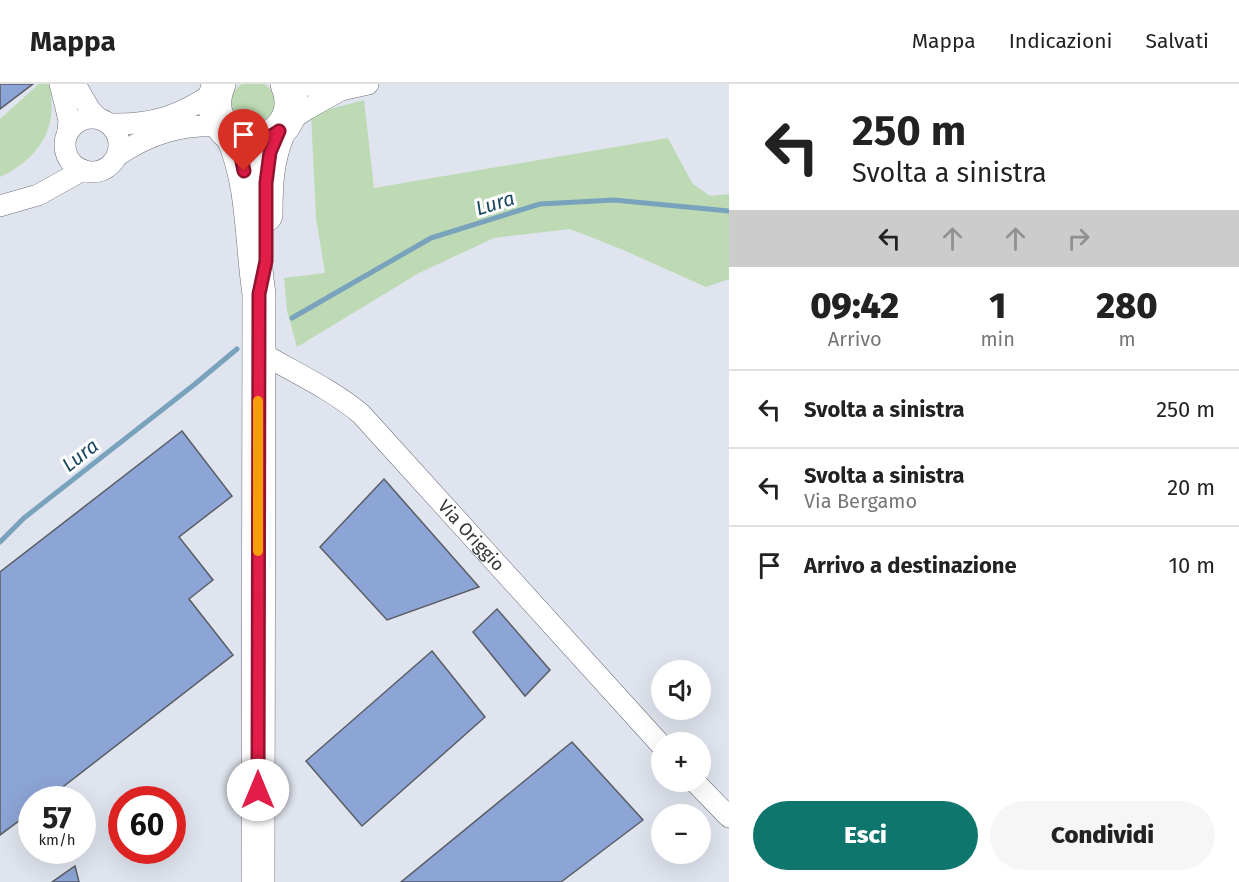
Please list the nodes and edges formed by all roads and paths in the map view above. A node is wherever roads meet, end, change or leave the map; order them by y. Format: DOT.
graph roads {
  1 [pos="60,84"];
  2 [pos="75,84"];
  3 [pos="287,84"];
  4 [pos="301,84"];
  5 [pos="368,84"];
  6 [pos="217,88"];
  7 [pos="341,90"];
  8 [pos="103,121"];
  9 [pos="283,127"];
  10 [pos="227,131"];
  11 [pos="67,140"];
  12 [pos="117,156"];
  13 [pos="83,170"];
  14 [pos="6,204"];
  15 [pos="259,294"];
  16 [pos="258,351"];
  17 [pos="651,734"];
  18 [pos="706,792"];
  19 [pos="727,810"];
  20 [pos="258,882"];
  1 -- 11 [label="street"];
  2 -- 8 [label="street"];
  3 -- 9 [label="main road"];
  4 -- 7 [label="street"];
  5 -- 7 [label="street"];
  6 -- 8 [label="street"];
  6 -- 10 [label="main road"];
  7 -- 9 [label="street"];
  8 -- 11 [label="street"];
  8 -- 12 [label="street"];
  9 -- 10 [label="main road"];
  9 -- 15 [label="main road"];
  10 -- 12 [label="street"];
  10 -- 15 [label="main road"];
  11 -- 13 [label="street"];
  11 -- 14 [label="street"];
  12 -- 13 [label="street"];
  13 -- 14 [label="street"];
  15 -- 16 [label="main road"];
  16 -- 17 [label="street, Via Origgio"];
  16 -- 20 [label="main road"];
  18 -- 19 [label="street"];
}
